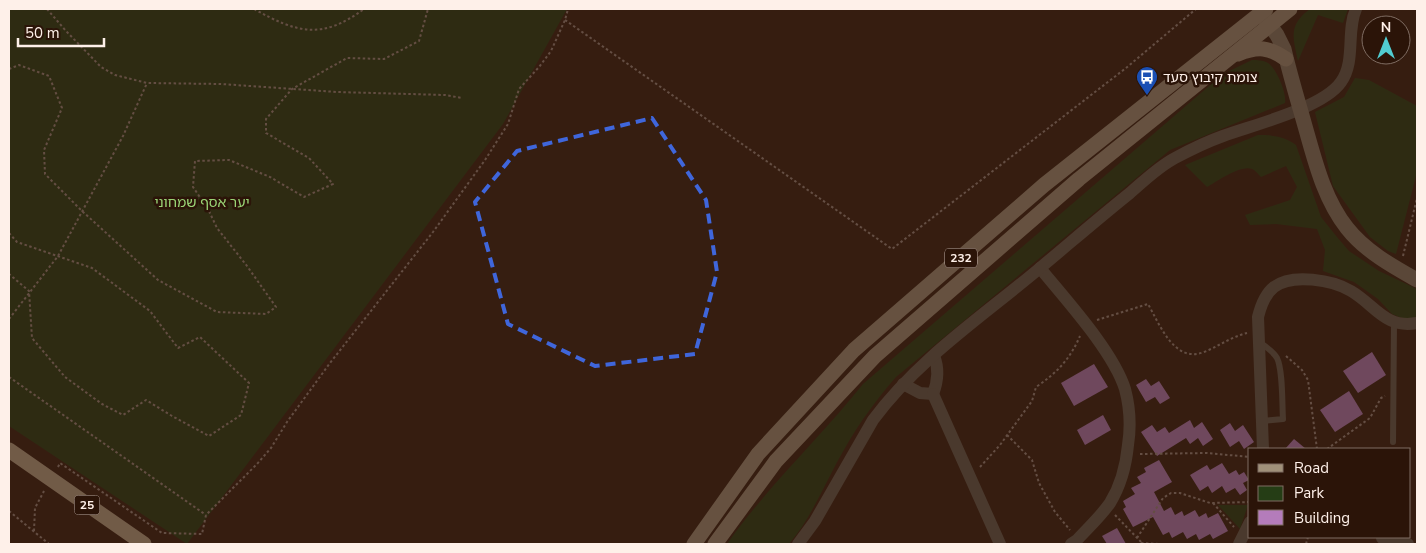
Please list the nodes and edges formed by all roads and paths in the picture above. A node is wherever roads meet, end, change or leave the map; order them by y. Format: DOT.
graph roads {
  1 [pos="47,9"];
  2 [pos="254,9"];
  3 [pos="364,9"];
  4 [pos="428,9"];
  5 [pos="568,9"];
  6 [pos="1196,9"];
  7 [pos="1290,9"];
  8 [pos="1356,9"];
  9 [pos="1265,16"];
  10 [pos="565,20"];
  11 [pos="1230,57"];
  12 [pos="1286,60"];
  13 [pos="9,69"];
  14 [pos="147,83"];
  15 [pos="292,89"];
  16 [pos="462,98"];
  17 [pos="1300,109"];
  18 [pos="1417,198"];
  19 [pos="82,211"];
  20 [pos="9,233"];
  21 [pos="58,256"];
  22 [pos="1040,268"];
  23 [pos="1399,270"];
  24 [pos="9,274"];
  25 [pos="1417,280"];
  26 [pos="29,291"];
  27 [pos="9,319"];
  28 [pos="1394,322"];
  29 [pos="1417,323"];
  30 [pos="1258,342"];
  31 [pos="1281,353"];
  32 [pos="934,356"];
  33 [pos="9,377"];
  34 [pos="903,384"];
  35 [pos="1393,391"];
  36 [pos="933,394"];
  37 [pos="1263,421"];
  38 [pos="1007,434"];
  39 [pos="1392,442"];
  40 [pos="1263,448"];
  41 [pos="1317,448"];
  42 [pos="1328,448"];
  43 [pos="9,450"];
  44 [pos="1127,455"];
  45 [pos="1248,457"];
  46 [pos="60,464"];
  47 [pos="31,466"];
  48 [pos="50,481"];
  49 [pos="1248,502"];
  50 [pos="1212,503"];
  51 [pos="1107,506"];
  52 [pos="9,511"];
  53 [pos="206,514"];
  54 [pos="1248,526"];
  55 [pos="34,531"];
  56 [pos="1137,538"];
  57 [pos="1382,538"];
  58 [pos="1241,541"];
  59 [pos="1074,542"];
  60 [pos="1142,543"];
  61 [pos="49,544"];
  62 [pos="130,544"];
  63 [pos="144,544"];
  64 [pos="694,544"];
  65 [pos="715,544"];
  66 [pos="798,544"];
  67 [pos="1000,544"];
  68 [pos="1161,544"];
  69 [pos="1408,544"];
  1 -- 14 [label="path"];
  2 -- 3 [label="path"];
  4 -- 15 [label="path"];
  5 -- 10 [label="path"];
  6 -- 10 [label="path"];
  7 -- 9 [label="main road, 232"];
  8 -- 17 [label="street"];
  9 -- 11 [label="main road, 232"];
  9 -- 12 [label="street"];
  9 -- 64 [label="main road, 232"];
  10 -- 53 [label="path"];
  11 -- 12 [label="main road"];
  11 -- 65 [label="main road, 232"];
  12 -- 17 [label="street"];
  13 -- 19 [label="path"];
  14 -- 15 [label="path"];
  14 -- 19 [label="path"];
  15 -- 16 [label="path"];
  15 -- 19 [label="path"];
  17 -- 22 [label="street"];
  17 -- 23 [label="street"];
  18 -- 23 [label="path"];
  19 -- 21 [label="path"];
  20 -- 21 [label="path"];
  21 -- 26 [label="path"];
  21 -- 26 [label="path"];
  22 -- 32 [label="street"];
  22 -- 44 [label="street"];
  23 -- 25 [label="street"];
  24 -- 26 [label="path"];
  26 -- 27 [label="path"];
  28 -- 29 [label="street"];
  28 -- 30 [label="street"];
  28 -- 35 [label="lane"];
  30 -- 37 [label="street"];
  30 -- 37 [label="lane"];
  31 -- 41 [label="path"];
  32 -- 34 [label="street"];
  32 -- 36 [label="street"];
  33 -- 53 [label="path"];
  34 -- 36 [label="street"];
  34 -- 66 [label="street"];
  35 -- 39 [label="lane"];
  35 -- 42 [label="path"];
  36 -- 67 [label="street"];
  37 -- 40 [label="street"];
  38 -- 59 [label="path"];
  43 -- 47 [label="highway, 25"];
  44 -- 45 [label="path"];
  44 -- 51 [label="street"];
  46 -- 53 [label="path"];
  47 -- 48 [label="highway, 25"];
  47 -- 63 [label="highway, 25"];
  48 -- 55 [label="path"];
  48 -- 62 [label="highway, 25"];
  49 -- 50 [label="path"];
  50 -- 56 [label="path"];
  50 -- 58 [label="path"];
  51 -- 56 [label="path"];
  51 -- 59 [label="street"];
  52 -- 55 [label="path"];
  54 -- 58 [label="street"];
  55 -- 61 [label="path"];
  56 -- 60 [label="path"];
  57 -- 69 [label="street"];
  60 -- 68 [label="path"];
}
